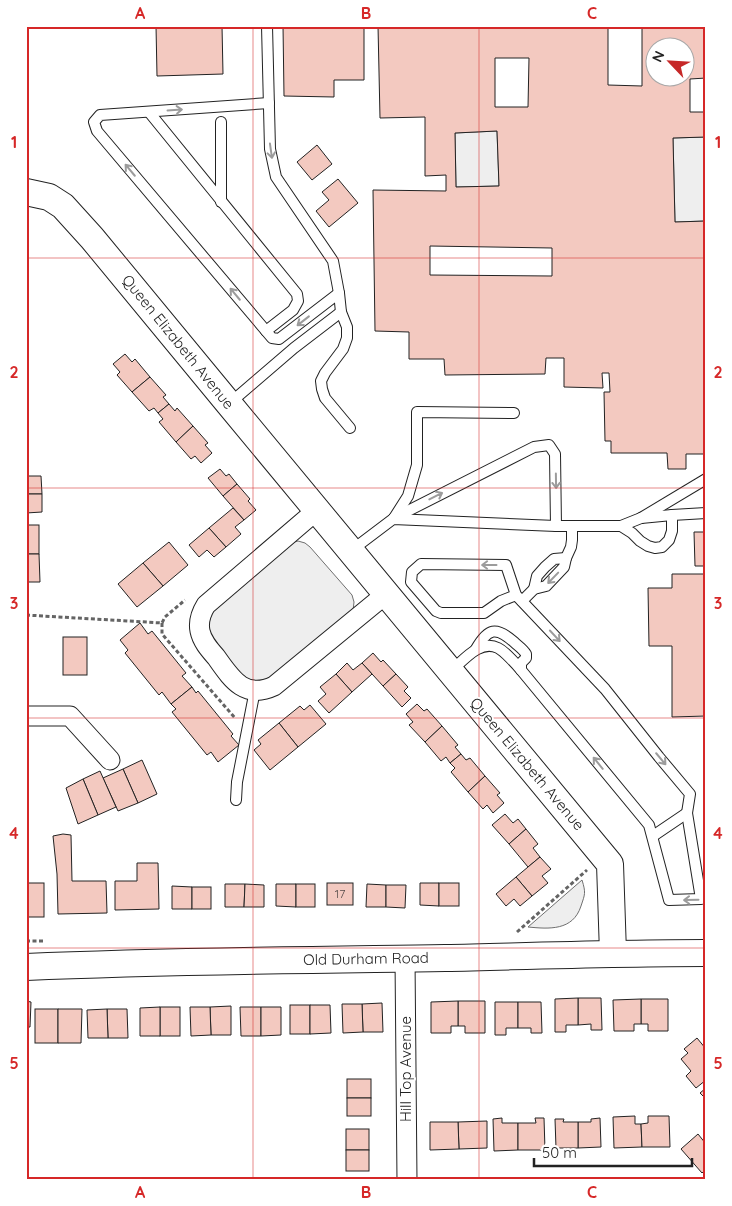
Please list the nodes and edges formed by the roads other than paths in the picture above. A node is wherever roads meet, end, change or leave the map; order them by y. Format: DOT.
graph roads {
  1 [pos="267,26"];
  2 [pos="269,103"];
  3 [pos="149,112"];
  4 [pos="221,122"];
  5 [pos="26,192"];
  6 [pos="221,202"];
  7 [pos="340,293"];
  8 [pos="341,312"];
  9 [pos="266,331"];
  10 [pos="229,404"];
  11 [pos="514,413"];
  12 [pos="350,428"];
  13 [pos="706,479"];
  14 [pos="317,510"];
  15 [pos="706,513"];
  16 [pos="672,515"];
  17 [pos="641,518"];
  18 [pos="393,519"];
  19 [pos="556,526"];
  20 [pos="572,526"];
  21 [pos="621,526"];
  22 [pos="351,551"];
  23 [pos="386,594"];
  24 [pos="519,598"];
  25 [pos="476,649"];
  26 [pos="522,670"];
  27 [pos="451,672"];
  28 [pos="255,690"];
  29 [pos="26,716"];
  30 [pos="110,760"];
  31 [pos="236,800"];
  32 [pos="687,813"];
  33 [pos="653,836"];
  34 [pos="613,953"];
  35 [pos="706,953"];
  36 [pos="406,958"];
  37 [pos="26,967"];
  38 [pos="407,1180"];
  1 -- 2 [label="lane"];
  3 -- 2 [label="lane, one-way"];
  2 -- 7 [label="lane, one-way"];
  3 -- 6 [label="lane"];
  9 -- 3 [label="lane, one-way"];
  4 -- 6 [label="lane"];
  5 -- 10 [label="street, Queen Elizabeth Avenue"];
  6 -- 9 [label="lane"];
  7 -- 8 [label="lane"];
  7 -- 9 [label="lane, one-way"];
  8 -- 10 [label="lane"];
  8 -- 12 [label="lane"];
  10 -- 14 [label="street, Queen Elizabeth Avenue"];
  11 -- 18 [label="lane"];
  13 -- 17 [label="lane"];
  14 -- 22 [label="street, Queen Elizabeth Avenue"];
  14 -- 28 [label="street"];
  15 -- 16 [label="lane"];
  16 -- 17 [label="lane"];
  16 -- 21 [label="lane"];
  17 -- 21 [label="lane"];
  18 -- 19 [label="lane"];
  18 -- 19 [label="lane, one-way"];
  18 -- 22 [label="lane"];
  19 -- 20 [label="lane"];
  20 -- 21 [label="lane"];
  20 -- 24 [label="lane, one-way"];
  22 -- 23 [label="street, Queen Elizabeth Avenue"];
  23 -- 27 [label="street, Queen Elizabeth Avenue"];
  23 -- 28 [label="street"];
  24 -- 24 [label="lane, one-way"];
  24 -- 32 [label="lane, one-way"];
  25 -- 26 [label="lane"];
  25 -- 26 [label="lane"];
  25 -- 27 [label="lane"];
  33 -- 26 [label="lane, one-way"];
  27 -- 34 [label="street, Queen Elizabeth Avenue"];
  28 -- 31 [label="lane"];
  29 -- 30 [label="street"];
  32 -- 33 [label="lane"];
  32 -- 33 [label="lane, one-way"];
  34 -- 35 [label="street, Old Durham Road"];
  34 -- 36 [label="street, Old Durham Road"];
  36 -- 37 [label="street, Old Durham Road"];
  36 -- 38 [label="street, Hill Top Avenue"];
}
